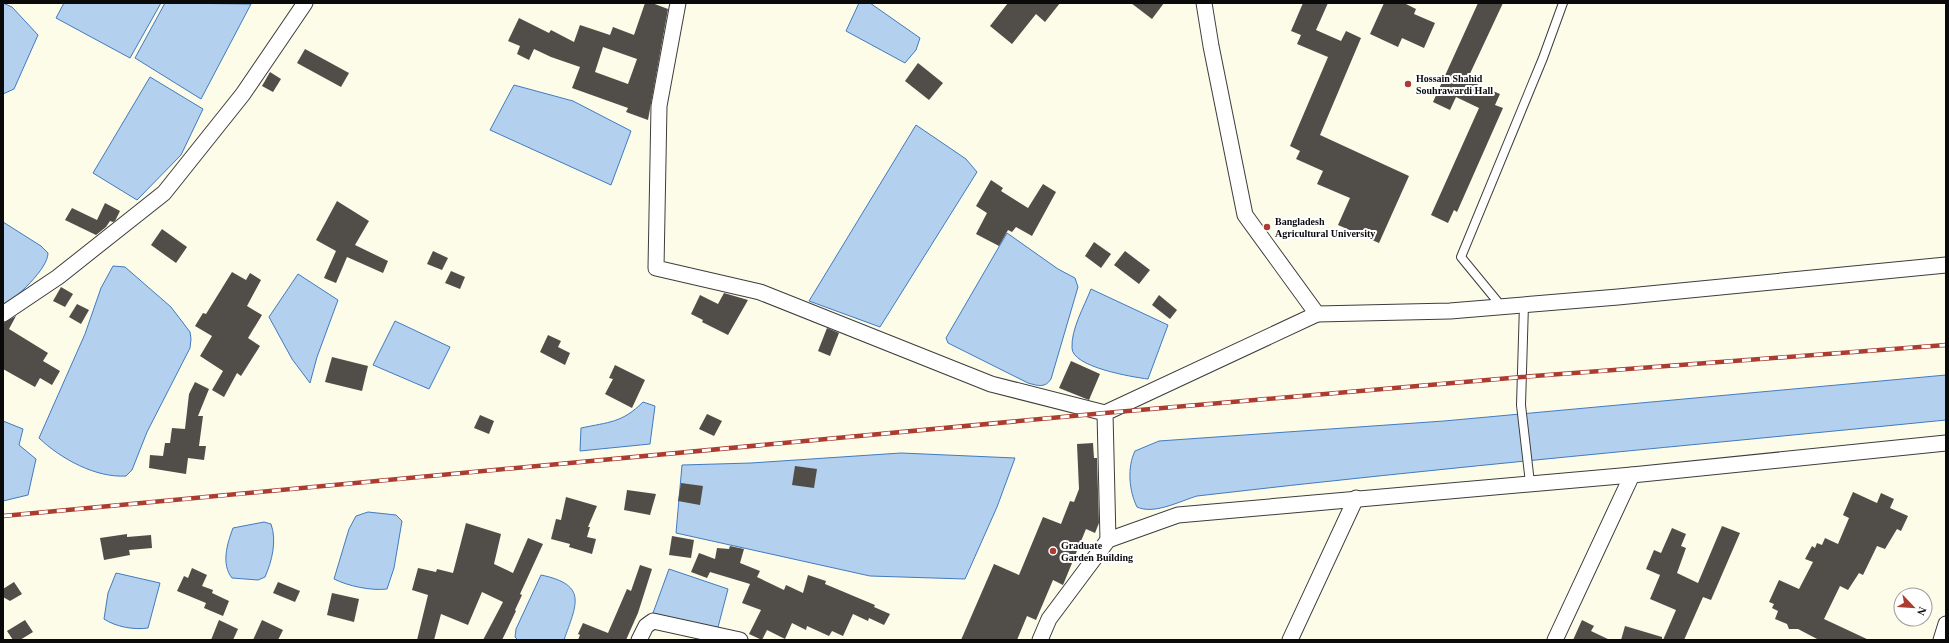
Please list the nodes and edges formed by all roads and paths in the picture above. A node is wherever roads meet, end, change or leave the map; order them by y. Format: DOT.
graph roads {
  1 [pos="305,3"];
  2 [pos="678,3"];
  3 [pos="1204,3"];
  4 [pos="1563,3"];
  5 [pos="1946,265"];
  6 [pos="1524,304"];
  7 [pos="1502,307"];
  8 [pos="3,314"];
  9 [pos="1318,314"];
  10 [pos="1105,413"];
  11 [pos="1946,443"];
  12 [pos="1632,475"];
  13 [pos="1529,478"];
  14 [pos="1356,498"];
  15 [pos="1108,540"];
  16 [pos="1946,624"];
  17 [pos="639,640"];
  18 [pos="740,640"];
  19 [pos="1040,640"];
  20 [pos="1290,640"];
  21 [pos="1555,640"];
  22 [pos="1940,640"];
  1 -- 8 [label="street"];
  2 -- 10 [label="street"];
  3 -- 9 [label="street"];
  4 -- 7 [label="lane"];
  5 -- 6 [label="street"];
  6 -- 7 [label="street"];
  6 -- 13 [label="lane"];
  7 -- 9 [label="street"];
  9 -- 10 [label="street"];
  10 -- 15 [label="street"];
  11 -- 12 [label="street"];
  12 -- 13 [label="street"];
  12 -- 21 [label="street"];
  13 -- 14 [label="street"];
  14 -- 15 [label="street"];
  14 -- 20 [label="street"];
  15 -- 19 [label="street"];
  16 -- 22 [label="street"];
  17 -- 18 [label="street"];
}
